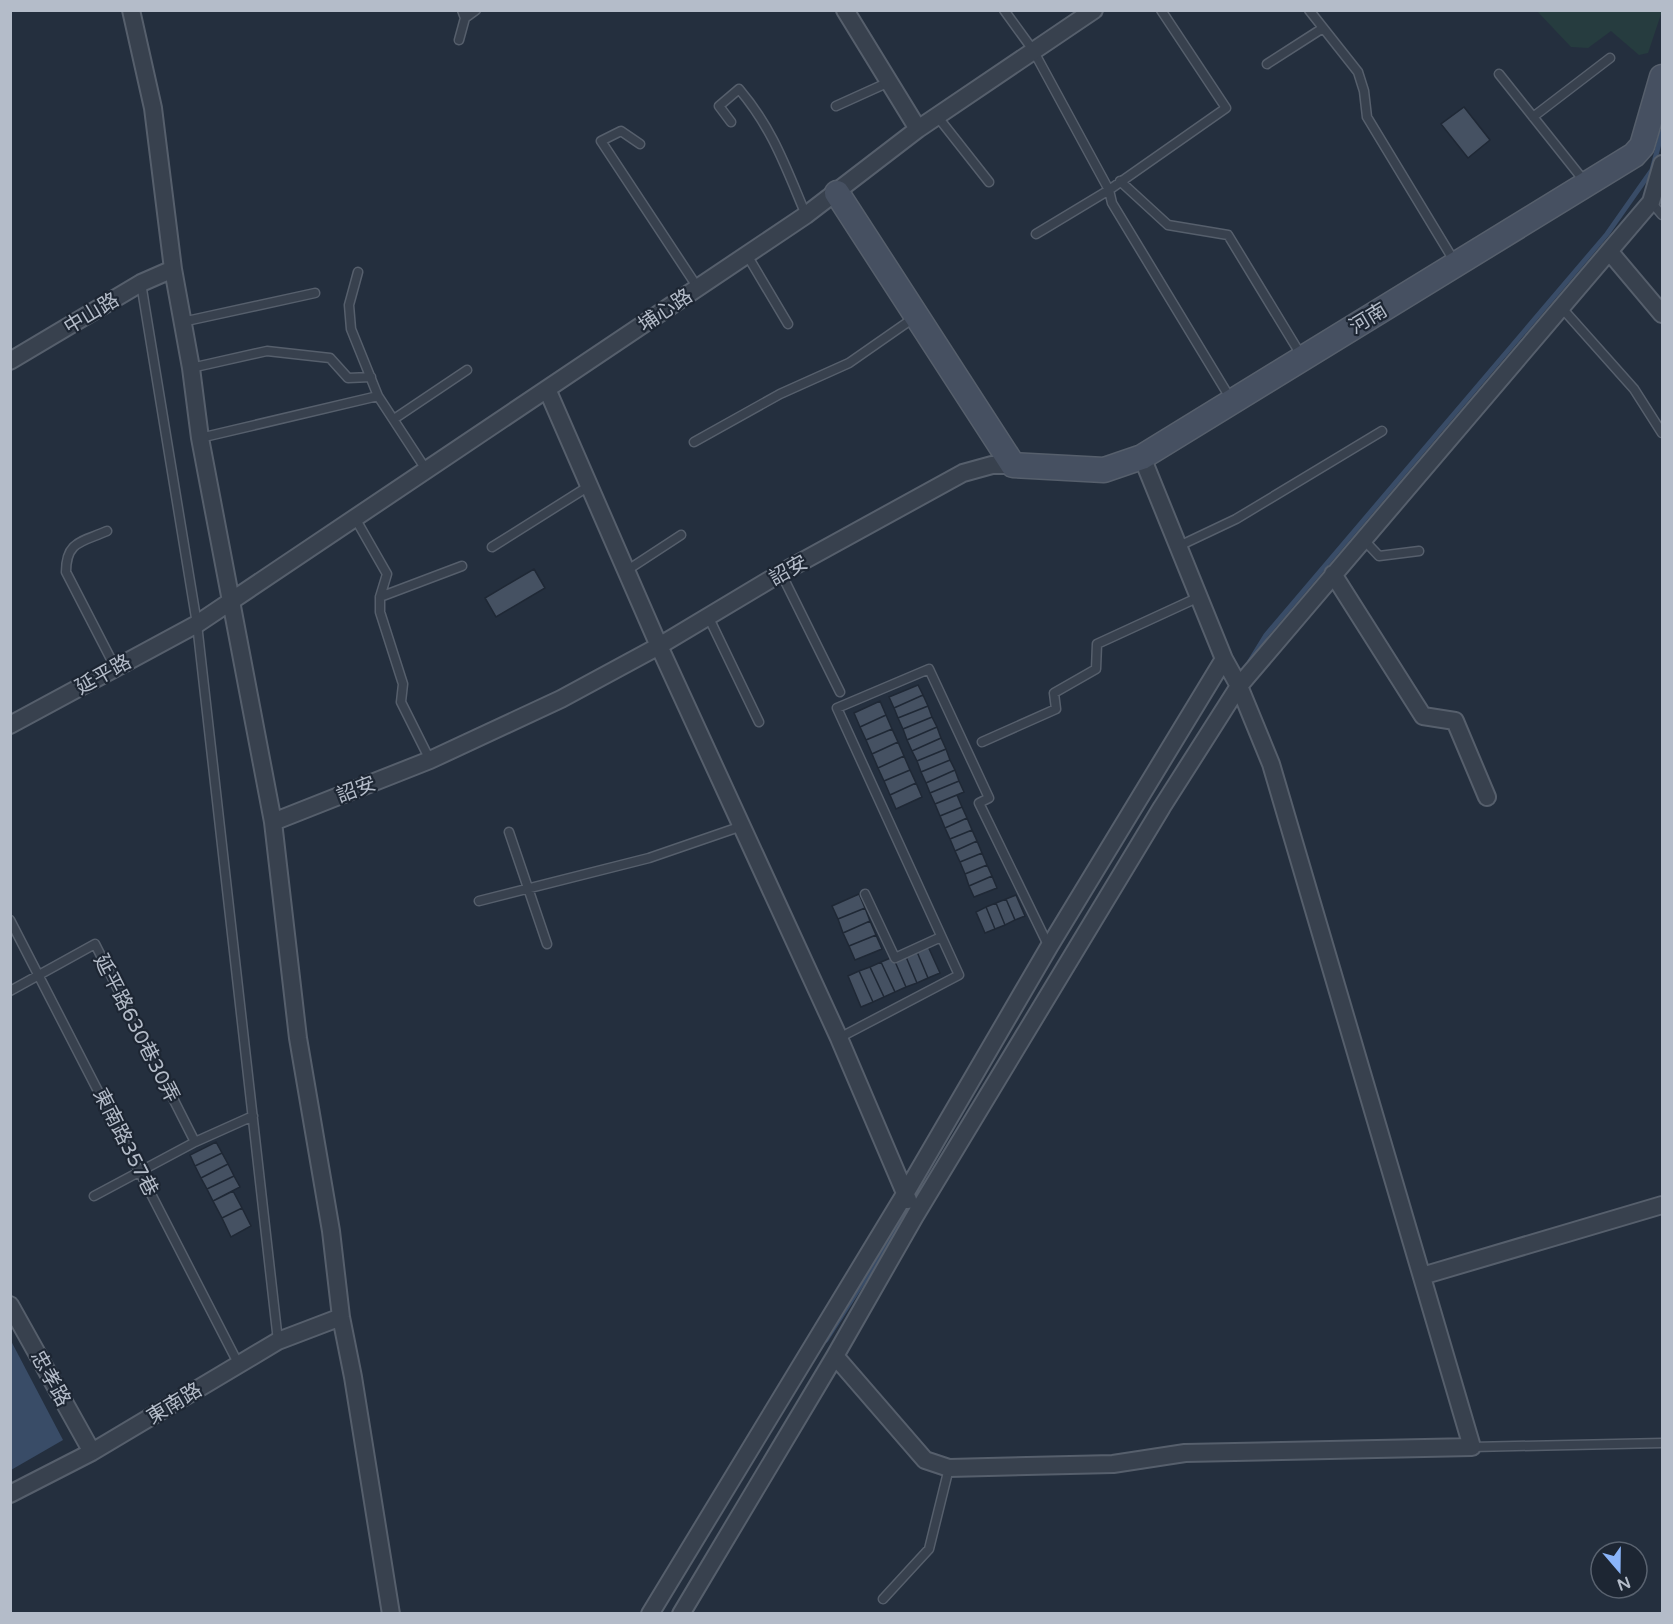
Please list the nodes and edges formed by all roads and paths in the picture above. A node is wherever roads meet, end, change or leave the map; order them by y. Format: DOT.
graph roads {
  1 [pos="131,10"];
  2 [pos="476,10"];
  3 [pos="845,10"];
  4 [pos="1004,10"];
  5 [pos="1094,10"];
  6 [pos="1161,10"];
  7 [pos="1309,10"];
  8 [pos="463,14"];
  9 [pos="1323,28"];
  10 [pos="459,40"];
  11 [pos="1033,50"];
  12 [pos="1610,58"];
  13 [pos="1267,64"];
  14 [pos="1499,74"];
  15 [pos="1662,77"];
  16 [pos="889,82"];
  17 [pos="836,106"];
  18 [pos="937,116"];
  19 [pos="1533,117"];
  20 [pos="731,122"];
  21 [pos="918,129"];
  22 [pos="640,144"];
  23 [pos="1662,164"];
  24 [pos="1120,181"];
  25 [pos="989,182"];
  26 [pos="1587,184"];
  27 [pos="1109,190"];
  28 [pos="837,193"];
  29 [pos="1651,202"];
  30 [pos="806,215"];
  31 [pos="1662,215"];
  32 [pos="1036,234"];
  33 [pos="1609,251"];
  34 [pos="747,255"];
  35 [pos="1456,264"];
  36 [pos="173,269"];
  37 [pos="358,272"];
  38 [pos="141,282"];
  39 [pos="698,288"];
  40 [pos="315,293"];
  41 [pos="1660,305"];
  42 [pos="1561,307"];
  43 [pos="918,315"];
  44 [pos="182,322"];
  45 [pos="788,324"];
  46 [pos="1303,358"];
  47 [pos="10,361"];
  48 [pos="191,368"];
  49 [pos="467,370"];
  50 [pos="370,378"];
  51 [pos="547,389"];
  52 [pos="378,396"];
  53 [pos="1232,401"];
  54 [pos="394,419"];
  55 [pos="1382,431"];
  56 [pos="1662,433"];
  57 [pos="200,438"];
  58 [pos="694,442"];
  59 [pos="1142,457"];
  60 [pos="1013,465"];
  61 [pos="427,471"];
  62 [pos="590,486"];
  63 [pos="355,518"];
  64 [pos="107,531"];
  65 [pos="681,535"];
  66 [pos="1363,538"];
  67 [pos="1179,546"];
  68 [pos="492,547"];
  69 [pos="1419,551"];
  70 [pos="462,566"];
  71 [pos="626,571"];
  72 [pos="781,573"];
  73 [pos="1333,574"];
  74 [pos="380,597"];
  75 [pos="1199,597"];
  76 [pos="230,601"];
  77 [pos="708,616"];
  78 [pos="197,624"];
  79 [pos="658,645"];
  80 [pos="1224,659"];
  81 [pos="115,667"];
  82 [pos="1239,686"];
  83 [pos="840,692"];
  84 [pos="759,722"];
  85 [pos="10,726"];
  86 [pos="981,742"];
  87 [pos="430,760"];
  88 [pos="1487,797"];
  89 [pos="273,822"];
  90 [pos="742,826"];
  91 [pos="509,832"];
  92 [pos="529,888"];
  93 [pos="865,894"];
  94 [pos="479,901"];
  95 [pos="10,920"];
  96 [pos="941,937"];
  97 [pos="547,944"];
  98 [pos="1049,948"];
  99 [pos="40,975"];
  100 [pos="10,991"];
  101 [pos="839,1038"];
  102 [pos="253,1116"];
  103 [pos="195,1142"];
  104 [pos="141,1171"];
  105 [pos="905,1194"];
  106 [pos="94,1196"];
  107 [pos="1662,1205"];
  108 [pos="915,1216"];
  109 [pos="1422,1276"];
  110 [pos="10,1305"];
  111 [pos="341,1317"];
  112 [pos="278,1341"];
  113 [pos="835,1356"];
  114 [pos="239,1365"];
  115 [pos="1662,1443"];
  116 [pos="1472,1447"];
  117 [pos="92,1452"];
  118 [pos="949,1468"];
  119 [pos="10,1494"];
  120 [pos="883,1599"];
  121 [pos="391,1614"];
  122 [pos="650,1614"];
  123 [pos="681,1614"];
  1 -- 36 [label="street"];
  2 -- 8 [label="lane"];
  3 -- 16 [label="street"];
  4 -- 11 [label="lane"];
  5 -- 11 [label="street, 埔心路"];
  6 -- 24 [label="lane"];
  7 -- 9 [label="lane"];
  8 -- 10 [label="lane"];
  9 -- 13 [label="lane"];
  9 -- 35 [label="lane"];
  11 -- 18 [label="street, 埔心路"];
  11 -- 27 [label="lane"];
  12 -- 19 [label="lane"];
  14 -- 19 [label="lane"];
  15 -- 26 [label="street, 河南"];
  16 -- 17 [label="lane"];
  16 -- 21 [label="street"];
  18 -- 21 [label="street, 埔心路"];
  18 -- 25 [label="lane"];
  19 -- 26 [label="lane"];
  20 -- 30 [label="lane"];
  21 -- 28 [label="street, 埔心路"];
  22 -- 39 [label="lane"];
  23 -- 29 [label="street"];
  24 -- 27 [label="lane"];
  24 -- 46 [label="lane"];
  26 -- 35 [label="street, 河南"];
  27 -- 32 [label="lane"];
  27 -- 53 [label="lane"];
  28 -- 30 [label="street, 埔心路"];
  28 -- 43 [label="street"];
  29 -- 31 [label="lane"];
  29 -- 33 [label="street"];
  30 -- 34 [label="street, 埔心路"];
  33 -- 41 [label="street"];
  33 -- 42 [label="street"];
  34 -- 39 [label="street, 埔心路"];
  34 -- 45 [label="lane"];
  35 -- 46 [label="street, 河南"];
  36 -- 38 [label="street, 中山路"];
  36 -- 44 [label="street"];
  37 -- 50 [label="lane"];
  38 -- 47 [label="street, 中山路"];
  38 -- 78 [label="lane"];
  39 -- 51 [label="street, 埔心路"];
  40 -- 44 [label="lane"];
  42 -- 56 [label="lane"];
  42 -- 66 [label="street"];
  43 -- 58 [label="lane"];
  43 -- 60 [label="street"];
  44 -- 48 [label="street"];
  46 -- 53 [label="street, 河南"];
  48 -- 50 [label="lane"];
  48 -- 57 [label="street"];
  49 -- 54 [label="lane"];
  50 -- 52 [label="lane"];
  51 -- 61 [label="street, 埔心路"];
  51 -- 62 [label="street"];
  52 -- 54 [label="lane"];
  52 -- 57 [label="lane"];
  53 -- 59 [label="street, 河南"];
  54 -- 61 [label="lane"];
  55 -- 67 [label="lane"];
  57 -- 76 [label="street"];
  59 -- 60 [label="street, 河南"];
  59 -- 67 [label="street"];
  60 -- 72 [label="street, 詔安"];
  61 -- 63 [label="street, 埔心路"];
  62 -- 68 [label="lane"];
  62 -- 71 [label="street"];
  63 -- 74 [label="lane"];
  63 -- 76 [label="street, 埔心路"];
  64 -- 81 [label="lane"];
  65 -- 71 [label="lane"];
  66 -- 69 [label="lane"];
  66 -- 73 [label="street"];
  67 -- 75 [label="street"];
  70 -- 74 [label="lane"];
  71 -- 79 [label="street"];
  72 -- 77 [label="street, 詔安"];
  72 -- 83 [label="lane"];
  73 -- 82 [label="street"];
  73 -- 88 [label="street"];
  74 -- 87 [label="lane"];
  75 -- 80 [label="street"];
  75 -- 86 [label="lane"];
  76 -- 78 [label="street, 延平路"];
  76 -- 89 [label="street"];
  77 -- 79 [label="street, 詔安"];
  77 -- 84 [label="lane"];
  78 -- 81 [label="street, 延平路"];
  78 -- 102 [label="lane"];
  79 -- 87 [label="street, 詔安"];
  79 -- 90 [label="street"];
  80 -- 82 [label="street"];
  80 -- 98 [label="street"];
  81 -- 85 [label="street, 延平路"];
  82 -- 108 [label="street"];
  82 -- 109 [label="street"];
  87 -- 89 [label="street, 詔安"];
  89 -- 111 [label="street"];
  90 -- 92 [label="lane"];
  90 -- 101 [label="street"];
  91 -- 92 [label="lane"];
  92 -- 94 [label="lane"];
  92 -- 97 [label="lane"];
  93 -- 96 [label="lane"];
  95 -- 99 [label="lane, 東南路357巷"];
  96 -- 98 [label="lane"];
  96 -- 101 [label="lane"];
  98 -- 105 [label="street"];
  99 -- 100 [label="lane, 延平路630巷30弄"];
  99 -- 103 [label="lane, 延平路630巷30弄"];
  99 -- 104 [label="lane, 東南路357巷"];
  101 -- 105 [label="street"];
  102 -- 103 [label="lane"];
  102 -- 112 [label="lane"];
  103 -- 104 [label="lane"];
  104 -- 106 [label="lane"];
  104 -- 114 [label="lane, 東南路357巷"];
  105 -- 108 [label="street"];
  105 -- 122 [label="street"];
  107 -- 109 [label="street"];
  108 -- 113 [label="street"];
  109 -- 116 [label="street"];
  110 -- 117 [label="street, 忠孝路"];
  111 -- 112 [label="street, 東南路"];
  111 -- 121 [label="street"];
  112 -- 114 [label="street, 東南路"];
  113 -- 118 [label="street"];
  113 -- 123 [label="street"];
  114 -- 117 [label="street, 東南路"];
  115 -- 116 [label="lane"];
  116 -- 118 [label="street"];
  117 -- 119 [label="street, 東南路"];
  118 -- 120 [label="lane"];
}
